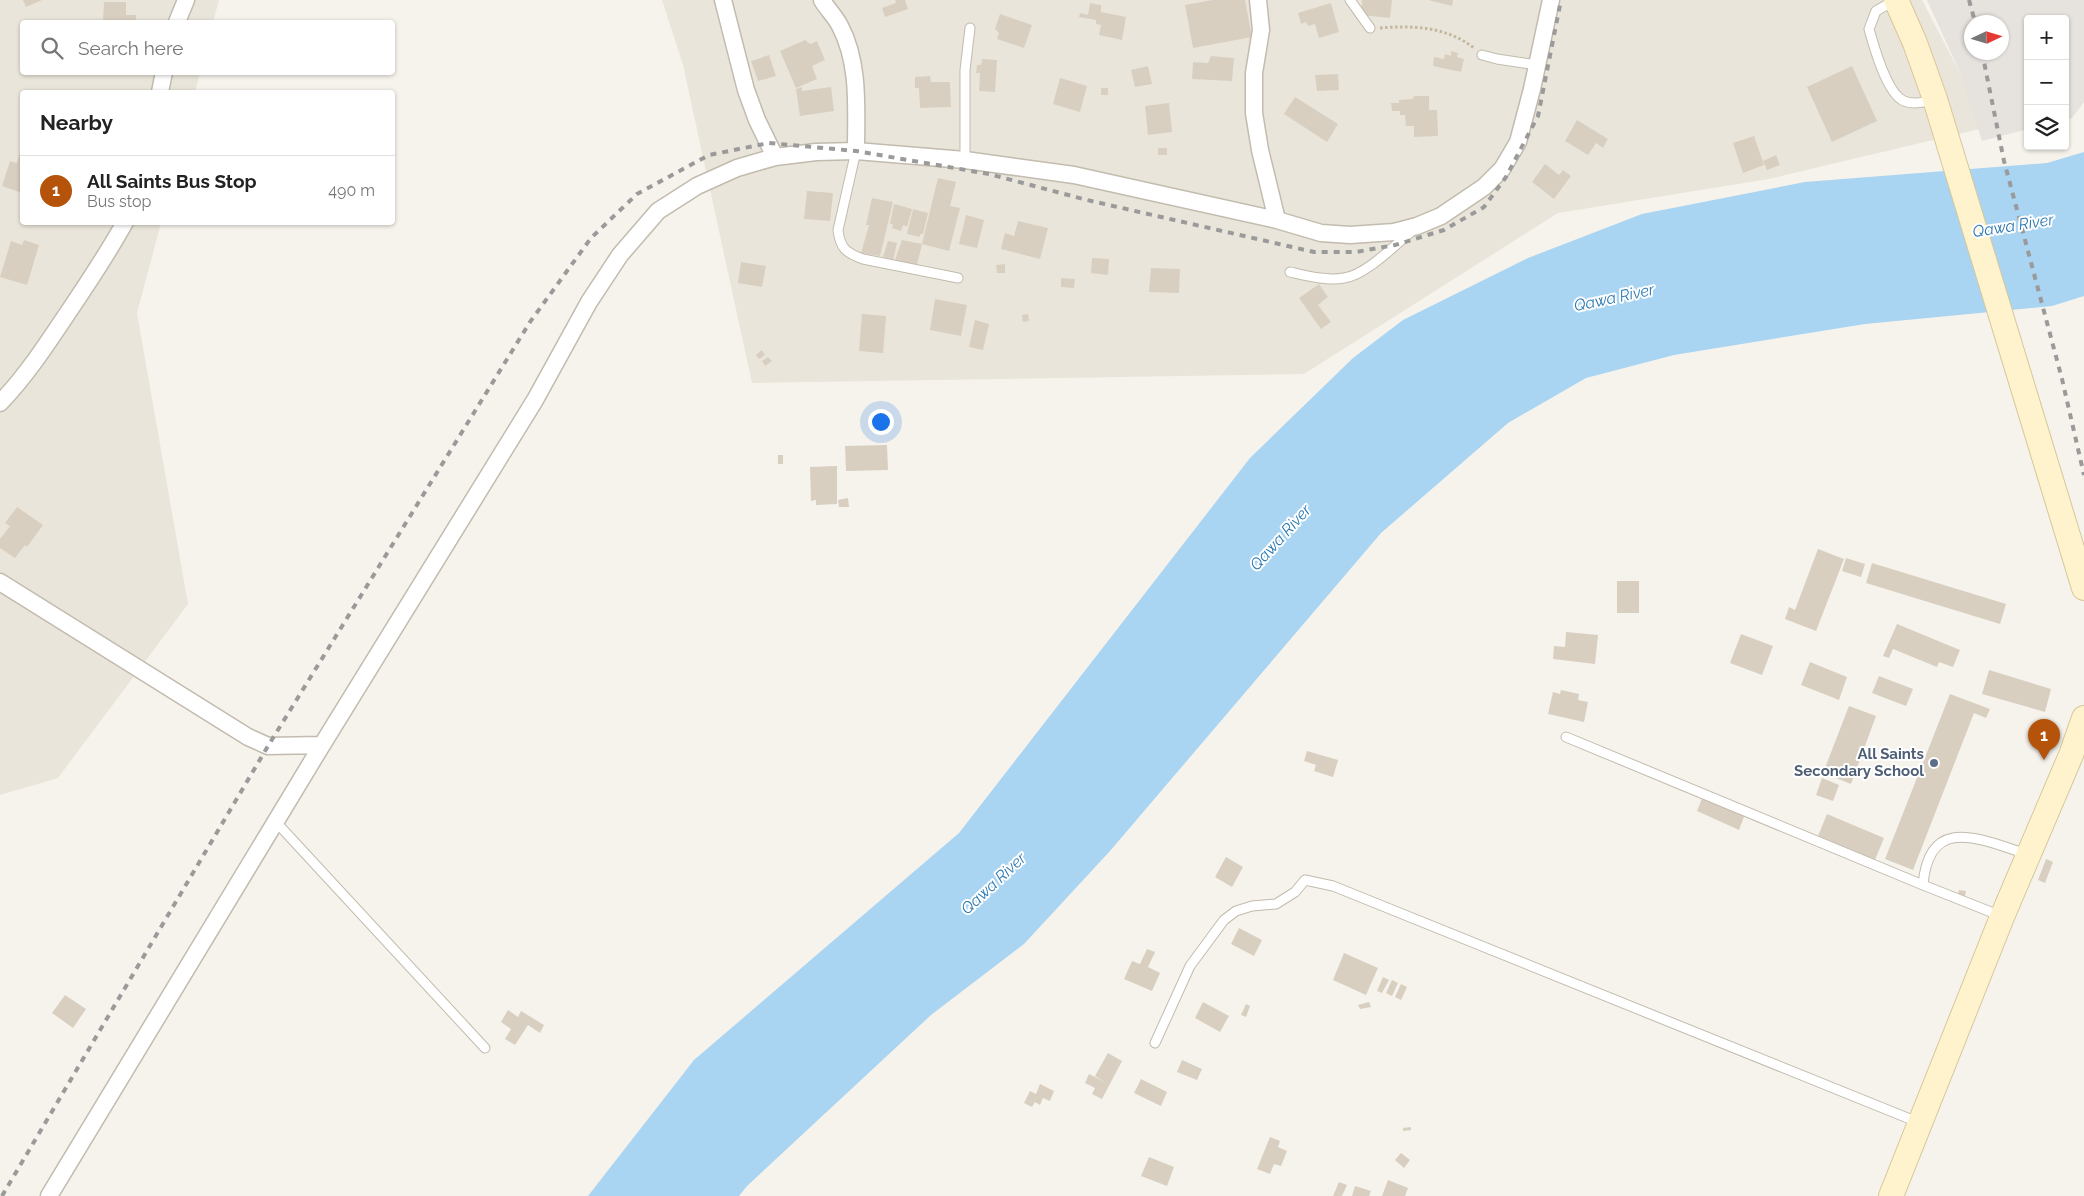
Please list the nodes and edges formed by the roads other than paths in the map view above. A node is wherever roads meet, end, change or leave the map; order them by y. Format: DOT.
graph roads {
  1 [pos="186,0"];
  2 [pos="723,0"];
  3 [pos="822,0"];
  4 [pos="1258,0"];
  5 [pos="1350,0"];
  6 [pos="1551,0"];
  7 [pos="1896,0"];
  8 [pos="178,20"];
  9 [pos="970,28"];
  10 [pos="1370,28"];
  11 [pos="1482,55"];
  12 [pos="1537,66"];
  13 [pos="163,75"];
  14 [pos="160,90"];
  15 [pos="1935,99"];
  16 [pos="856,151"];
  17 [pos="775,157"];
  18 [pos="965,160"];
  19 [pos="1277,220"];
  20 [pos="123,225"];
  21 [pos="1417,226"];
  22 [pos="1290,272"];
  23 [pos="958,278"];
  24 [pos="0,403"];
  25 [pos="0,582"];
  26 [pos="2084,588"];
  27 [pos="2084,718"];
  28 [pos="1566,737"];
  29 [pos="322,745"];
  30 [pos="276,822"];
  31 [pos="2030,855"];
  32 [pos="1923,885"];
  33 [pos="2002,917"];
  34 [pos="1155,1043"];
  35 [pos="485,1048"];
  36 [pos="1920,1123"];
  37 [pos="49,1196"];
  38 [pos="1891,1196"];
  1 -- 8 [label="street"];
  2 -- 17 [label="street"];
  3 -- 16 [label="street"];
  4 -- 19 [label="street"];
  5 -- 10 [label="lane"];
  6 -- 12 [label="street"];
  7 -- 15 [label="main road"];
  7 -- 15 [label="lane"];
  9 -- 18 [label="lane"];
  11 -- 12 [label="lane"];
  12 -- 21 [label="street"];
  13 -- 14 [label="street"];
  15 -- 26 [label="main road"];
  16 -- 17 [label="street"];
  16 -- 18 [label="street"];
  16 -- 23 [label="lane"];
  17 -- 29 [label="street"];
  18 -- 19 [label="street"];
  19 -- 21 [label="street"];
  20 -- 24 [label="street"];
  21 -- 22 [label="lane"];
  25 -- 29 [label="street"];
  27 -- 31 [label="main road"];
  28 -- 32 [label="lane"];
  29 -- 30 [label="street"];
  30 -- 35 [label="lane"];
  30 -- 37 [label="street"];
  31 -- 32 [label="lane"];
  31 -- 33 [label="main road"];
  32 -- 33 [label="lane"];
  33 -- 36 [label="main road"];
  34 -- 36 [label="lane"];
  36 -- 38 [label="main road"];
}
